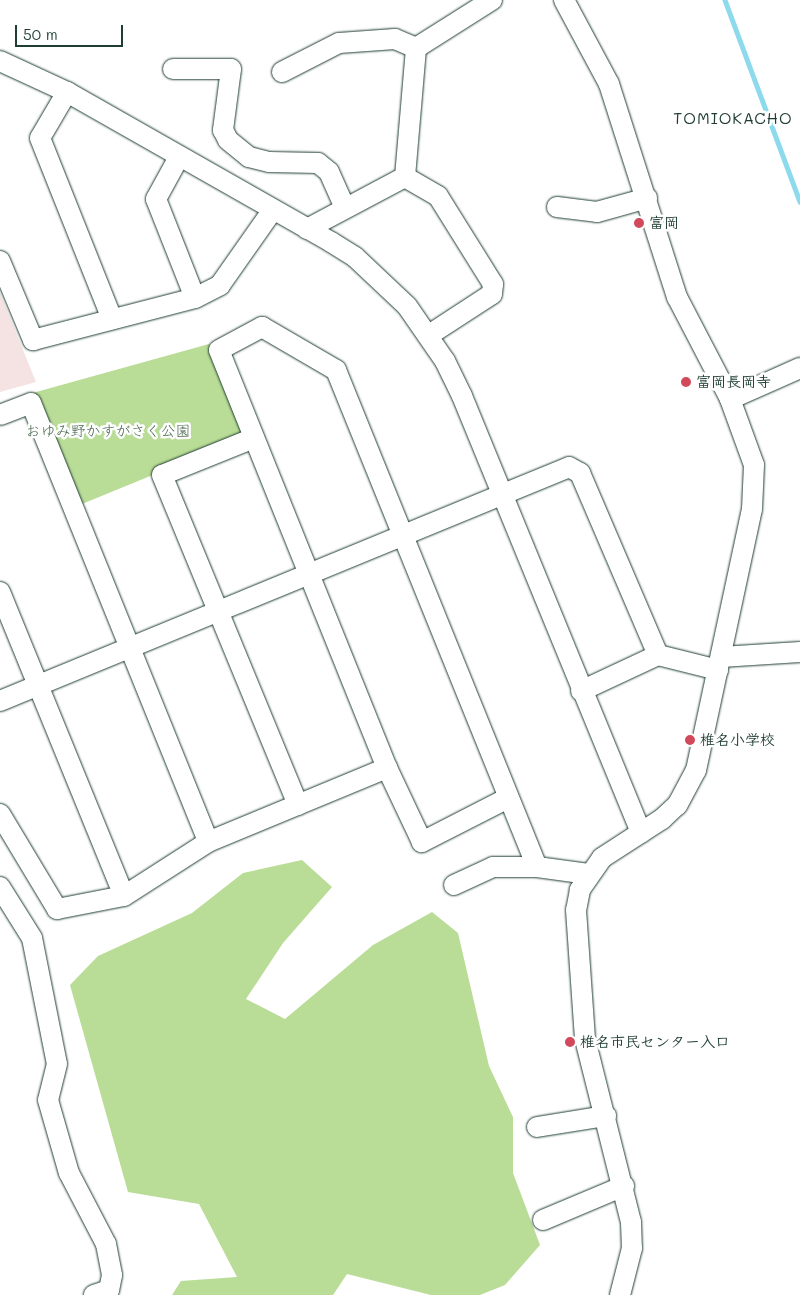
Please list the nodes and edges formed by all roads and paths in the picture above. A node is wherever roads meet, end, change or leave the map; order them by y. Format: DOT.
graph roads {
  1 [pos="492,0"];
  2 [pos="564,0"];
  3 [pos="416,48"];
  4 [pos="0,61"];
  5 [pos="173,69"];
  6 [pos="282,72"];
  7 [pos="67,92"];
  8 [pos="179,157"];
  9 [pos="405,177"];
  10 [pos="647,198"];
  11 [pos="557,206"];
  12 [pos="345,208"];
  13 [pos="272,211"];
  14 [pos="307,229"];
  15 [pos="0,261"];
  16 [pos="195,298"];
  17 [pos="112,319"];
  18 [pos="429,335"];
  19 [pos="800,368"];
  20 [pos="730,399"];
  21 [pos="0,415"];
  22 [pos="254,438"];
  23 [pos="503,497"];
  24 [pos="401,535"];
  25 [pos="308,573"];
  26 [pos="0,592"];
  27 [pos="218,611"];
  28 [pos="130,649"];
  29 [pos="800,652"];
  30 [pos="658,655"];
  31 [pos="720,663"];
  32 [pos="38,686"];
  33 [pos="581,690"];
  34 [pos="0,701"];
  35 [pos="387,768"];
  36 [pos="508,798"];
  37 [pos="298,805"];
  38 [pos="0,814"];
  39 [pos="641,834"];
  40 [pos="6,835"];
  41 [pos="208,842"];
  42 [pos="537,867"];
  43 [pos="589,874"];
  44 [pos="454,885"];
  45 [pos="0,887"];
  46 [pos="124,896"];
  47 [pos="606,1116"];
  48 [pos="537,1127"];
  49 [pos="624,1186"];
  50 [pos="543,1220"];
  51 [pos="97,1294"];
  52 [pos="620,1295"];
  1 -- 3 [label="street"];
  2 -- 10 [label="street"];
  3 -- 6 [label="street"];
  3 -- 9 [label="street"];
  4 -- 7 [label="street"];
  5 -- 12 [label="street"];
  7 -- 8 [label="street"];
  7 -- 17 [label="street"];
  8 -- 13 [label="street"];
  8 -- 16 [label="street"];
  9 -- 12 [label="street"];
  9 -- 18 [label="street"];
  10 -- 11 [label="street"];
  10 -- 20 [label="street"];
  12 -- 14 [label="street"];
  13 -- 14 [label="street"];
  13 -- 16 [label="street"];
  14 -- 18 [label="street"];
  15 -- 17 [label="street"];
  16 -- 17 [label="street"];
  18 -- 23 [label="street"];
  19 -- 20 [label="street"];
  20 -- 31 [label="street"];
  21 -- 28 [label="street"];
  22 -- 24 [label="street"];
  22 -- 25 [label="street"];
  22 -- 27 [label="street"];
  23 -- 24 [label="street"];
  23 -- 30 [label="street"];
  23 -- 33 [label="street"];
  24 -- 25 [label="street"];
  24 -- 36 [label="street"];
  25 -- 27 [label="street"];
  25 -- 35 [label="street"];
  26 -- 32 [label="street"];
  27 -- 28 [label="street"];
  27 -- 37 [label="street"];
  28 -- 32 [label="street"];
  28 -- 41 [label="street"];
  29 -- 31 [label="street"];
  30 -- 31 [label="street"];
  30 -- 33 [label="street"];
  31 -- 39 [label="street"];
  32 -- 34 [label="street"];
  32 -- 46 [label="street"];
  33 -- 39 [label="street"];
  35 -- 36 [label="street"];
  35 -- 37 [label="street"];
  36 -- 42 [label="street"];
  37 -- 41 [label="street"];
  38 -- 40 [label="street"];
  39 -- 43 [label="street"];
  40 -- 46 [label="street"];
  41 -- 46 [label="street"];
  42 -- 43 [label="street"];
  42 -- 44 [label="street"];
  43 -- 47 [label="street"];
  45 -- 51 [label="street"];
  47 -- 48 [label="street"];
  47 -- 49 [label="street"];
  49 -- 50 [label="street"];
  49 -- 52 [label="street"];
}
